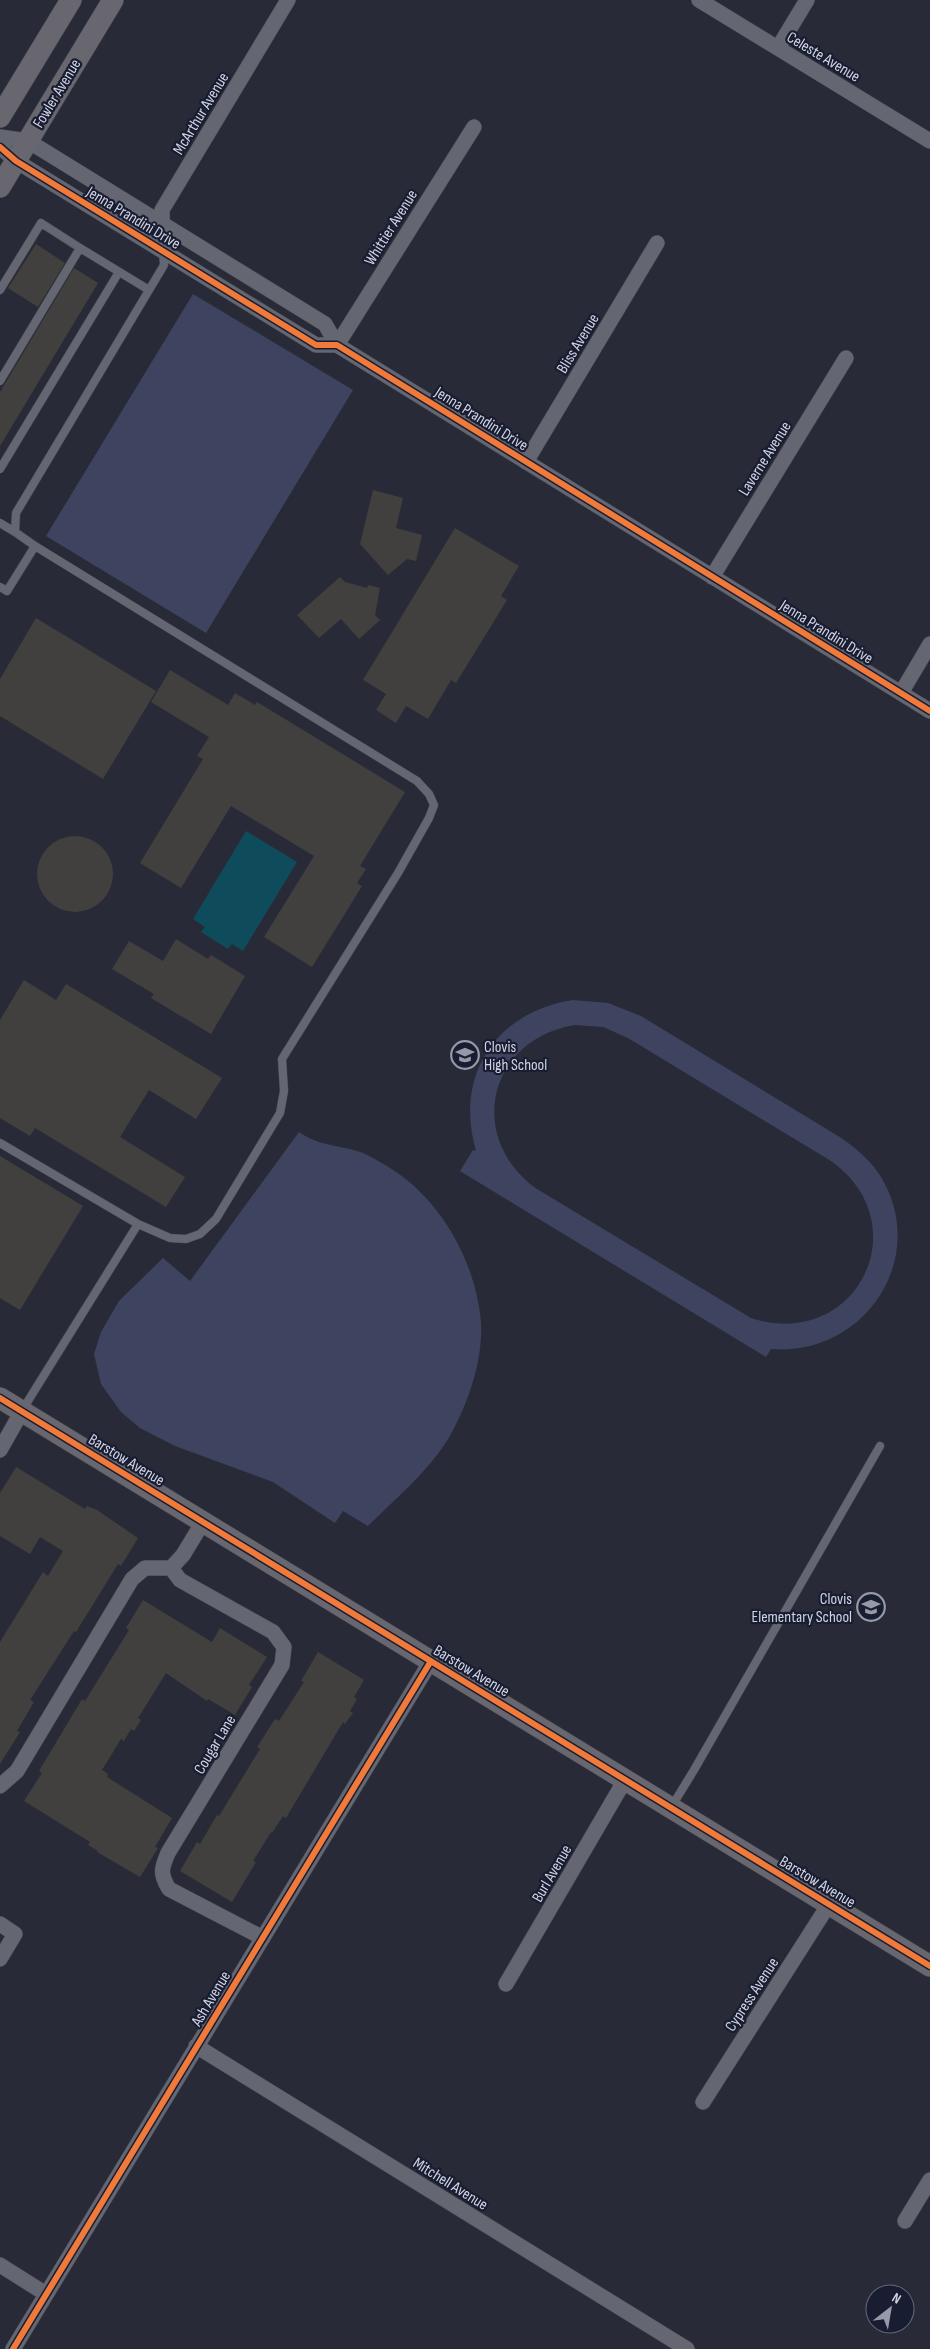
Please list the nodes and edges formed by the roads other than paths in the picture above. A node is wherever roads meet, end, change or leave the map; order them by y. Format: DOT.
graph roads {
  1 [pos="71,0"];
  2 [pos="113,0"];
  3 [pos="288,0"];
  4 [pos="699,0"];
  5 [pos="807,0"];
  6 [pos="778,48"];
  7 [pos="0,117"];
  8 [pos="474,127"];
  9 [pos="0,137"];
  10 [pos="28,141"];
  11 [pos="930,141"];
  12 [pos="0,147"];
  13 [pos="16,161"];
  14 [pos="0,187"];
  15 [pos="161,222"];
  16 [pos="657,243"];
  17 [pos="80,248"];
  18 [pos="163,250"];
  19 [pos="119,272"];
  20 [pos="0,290"];
  21 [pos="149,290"];
  22 [pos="337,345"];
  23 [pos="846,358"];
  24 [pos="0,381"];
  25 [pos="526,462"];
  26 [pos="0,469"];
  27 [pos="0,523"];
  28 [pos="14,532"];
  29 [pos="35,546"];
  30 [pos="712,576"];
  31 [pos="0,587"];
  32 [pos="930,644"];
  33 [pos="901,693"];
  34 [pos="930,710"];
  35 [pos="0,1143"];
  36 [pos="138,1224"];
  37 [pos="0,1398"];
  38 [pos="22,1411"];
  39 [pos="880,1446"];
  40 [pos="0,1450"];
  41 [pos="203,1522"];
  42 [pos="171,1568"];
  43 [pos="431,1661"];
  44 [pos="625,1780"];
  45 [pos="0,1786"];
  46 [pos="670,1808"];
  47 [pos="829,1904"];
  48 [pos="0,1924"];
  49 [pos="263,1938"];
  50 [pos="0,1959"];
  51 [pos="930,1966"];
  52 [pos="506,1984"];
  53 [pos="196,2046"];
  54 [pos="703,2102"];
  55 [pos="930,2180"];
  56 [pos="905,2221"];
  57 [pos="0,2265"];
  58 [pos="46,2294"];
  59 [pos="13,2349"];
  60 [pos="687,2349"];
  1 -- 7 [label="street"];
  2 -- 10 [label="street, Fowler Avenue"];
  3 -- 15 [label="street, McArthur Avenue"];
  4 -- 6 [label="street, Celeste Avenue"];
  5 -- 6 [label="street"];
  6 -- 11 [label="street, Celeste Avenue"];
  8 -- 22 [label="street, Whittier Avenue"];
  9 -- 10 [label="street, Jenna Prandini Drive"];
  10 -- 13 [label="street, Fowler Avenue"];
  10 -- 15 [label="street, Jenna Prandini Drive"];
  12 -- 13 [label="street, Jenna Prandini Drive"];
  13 -- 14 [label="street, Fowler Avenue"];
  13 -- 18 [label="street, Jenna Prandini Drive"];
  15 -- 18 [label="street, McArthur Avenue"];
  15 -- 22 [label="street, Jenna Prandini Drive"];
  16 -- 25 [label="street, Bliss Avenue"];
  17 -- 19 [label="lane"];
  17 -- 20 [label="lane"];
  17 -- 24 [label="lane"];
  18 -- 21 [label="lane"];
  18 -- 22 [label="street, Jenna Prandini Drive"];
  19 -- 21 [label="lane"];
  19 -- 26 [label="lane"];
  21 -- 28 [label="lane"];
  22 -- 25 [label="street, Jenna Prandini Drive"];
  23 -- 30 [label="street, Laverne Avenue"];
  25 -- 30 [label="street, Jenna Prandini Drive"];
  27 -- 28 [label="lane"];
  28 -- 29 [label="lane"];
  29 -- 31 [label="lane"];
  29 -- 36 [label="lane"];
  30 -- 33 [label="street, Jenna Prandini Drive"];
  32 -- 33 [label="street"];
  33 -- 34 [label="street, Jenna Prandini Drive"];
  35 -- 36 [label="lane"];
  36 -- 38 [label="lane"];
  37 -- 38 [label="street, Barstow Avenue"];
  38 -- 40 [label="street"];
  38 -- 41 [label="street, Barstow Avenue"];
  39 -- 46 [label="lane"];
  41 -- 42 [label="street"];
  41 -- 43 [label="street, Barstow Avenue"];
  42 -- 45 [label="street"];
  42 -- 49 [label="street, Cougar Lane"];
  43 -- 44 [label="street, Barstow Avenue"];
  43 -- 49 [label="street, Ash Avenue"];
  44 -- 46 [label="street, Barstow Avenue"];
  44 -- 52 [label="street, Burl Avenue"];
  46 -- 47 [label="street, Barstow Avenue"];
  47 -- 51 [label="street, Barstow Avenue"];
  47 -- 54 [label="street, Cypress Avenue"];
  48 -- 50 [label="street"];
  49 -- 53 [label="street, Ash Avenue"];
  53 -- 58 [label="street, Ash Avenue"];
  53 -- 60 [label="street, Mitchell Avenue"];
  55 -- 56 [label="street"];
  57 -- 58 [label="street"];
  58 -- 59 [label="street, Ash Avenue"];
}
